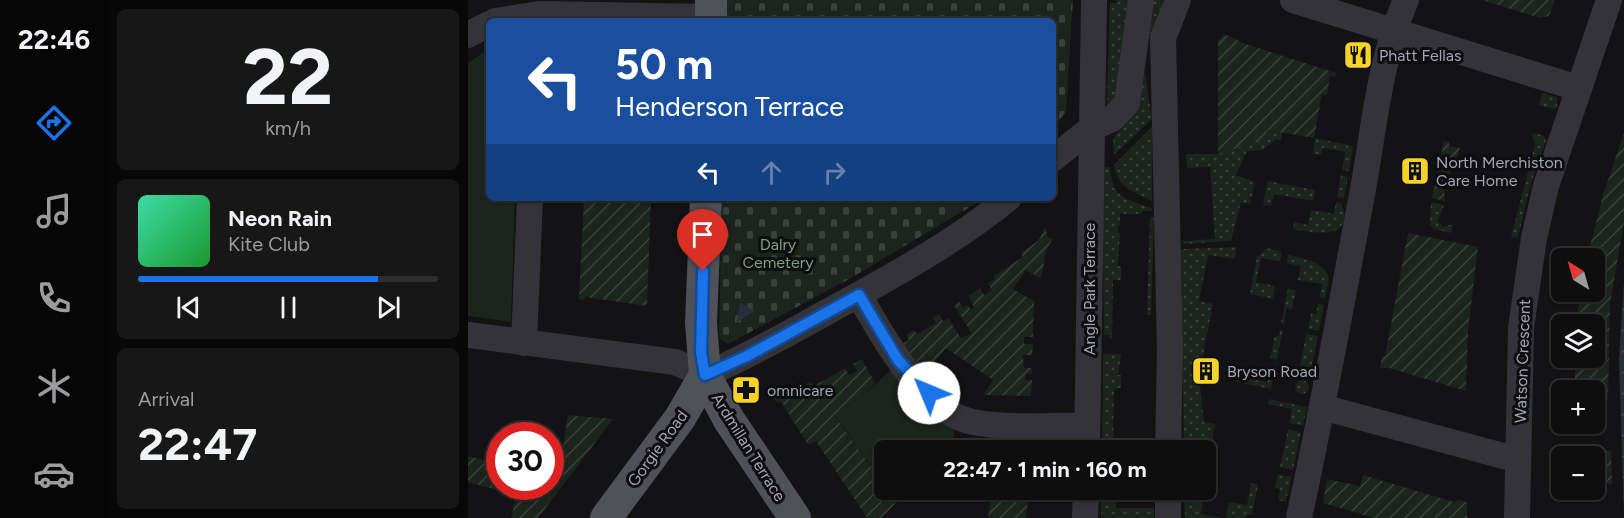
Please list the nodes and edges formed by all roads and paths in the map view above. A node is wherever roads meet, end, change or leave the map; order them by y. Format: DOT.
graph roads {
  1 [pos="1094,0"];
  2 [pos="1141,0"];
  3 [pos="1178,0"];
  4 [pos="1293,0"];
  5 [pos="1406,0"];
  6 [pos="1609,0"];
  7 [pos="711,13"];
  8 [pos="538,17"];
  9 [pos="486,26"];
  10 [pos="1392,31"];
  11 [pos="468,35"];
  12 [pos="1578,88"];
  13 [pos="1090,129"];
  14 [pos="1056,157"];
  15 [pos="530,201"];
  16 [pos="705,201"];
  17 [pos="1005,201"];
  18 [pos="859,295"];
  19 [pos="468,335"];
  20 [pos="524,343"];
  21 [pos="705,375"];
  22 [pos="1322,407"];
  23 [pos="1087,438"];
  24 [pos="1168,440"];
  25 [pos="1518,460"];
  26 [pos="1086,500"];
  27 [pos="1168,500"];
  28 [pos="606,518"];
  29 [pos="795,518"];
  30 [pos="1085,518"];
  31 [pos="1167,518"];
  32 [pos="1299,518"];
  33 [pos="1517,518"];
  1 -- 13 [label="street, Angle Park Terrace"];
  2 -- 13 [label="street"];
  3 -- 24 [label="street"];
  4 -- 10 [label="street"];
  5 -- 10 [label="street"];
  6 -- 12 [label="street, Watson Crescent"];
  7 -- 8 [label="street"];
  9 -- 11 [label="street"];
  10 -- 12 [label="street"];
  10 -- 22 [label="street"];
  12 -- 25 [label="street, Watson Crescent"];
  13 -- 14 [label="street"];
  13 -- 23 [label="street, Angle Park Terrace"];
  15 -- 20 [label="street"];
  16 -- 21 [label="main road"];
  17 -- 18 [label="street"];
  18 -- 21 [label="street"];
  18 -- 23 [label="street"];
  19 -- 20 [label="street"];
  20 -- 21 [label="street"];
  21 -- 28 [label="main road, Gorgie Road"];
  21 -- 29 [label="main road, Ardmillan Terrace"];
  22 -- 25 [label="street"];
  22 -- 32 [label="street"];
  25 -- 33 [label="street, Watson Crescent"];
  26 -- 30 [label="street"];
  27 -- 31 [label="street"];
}
